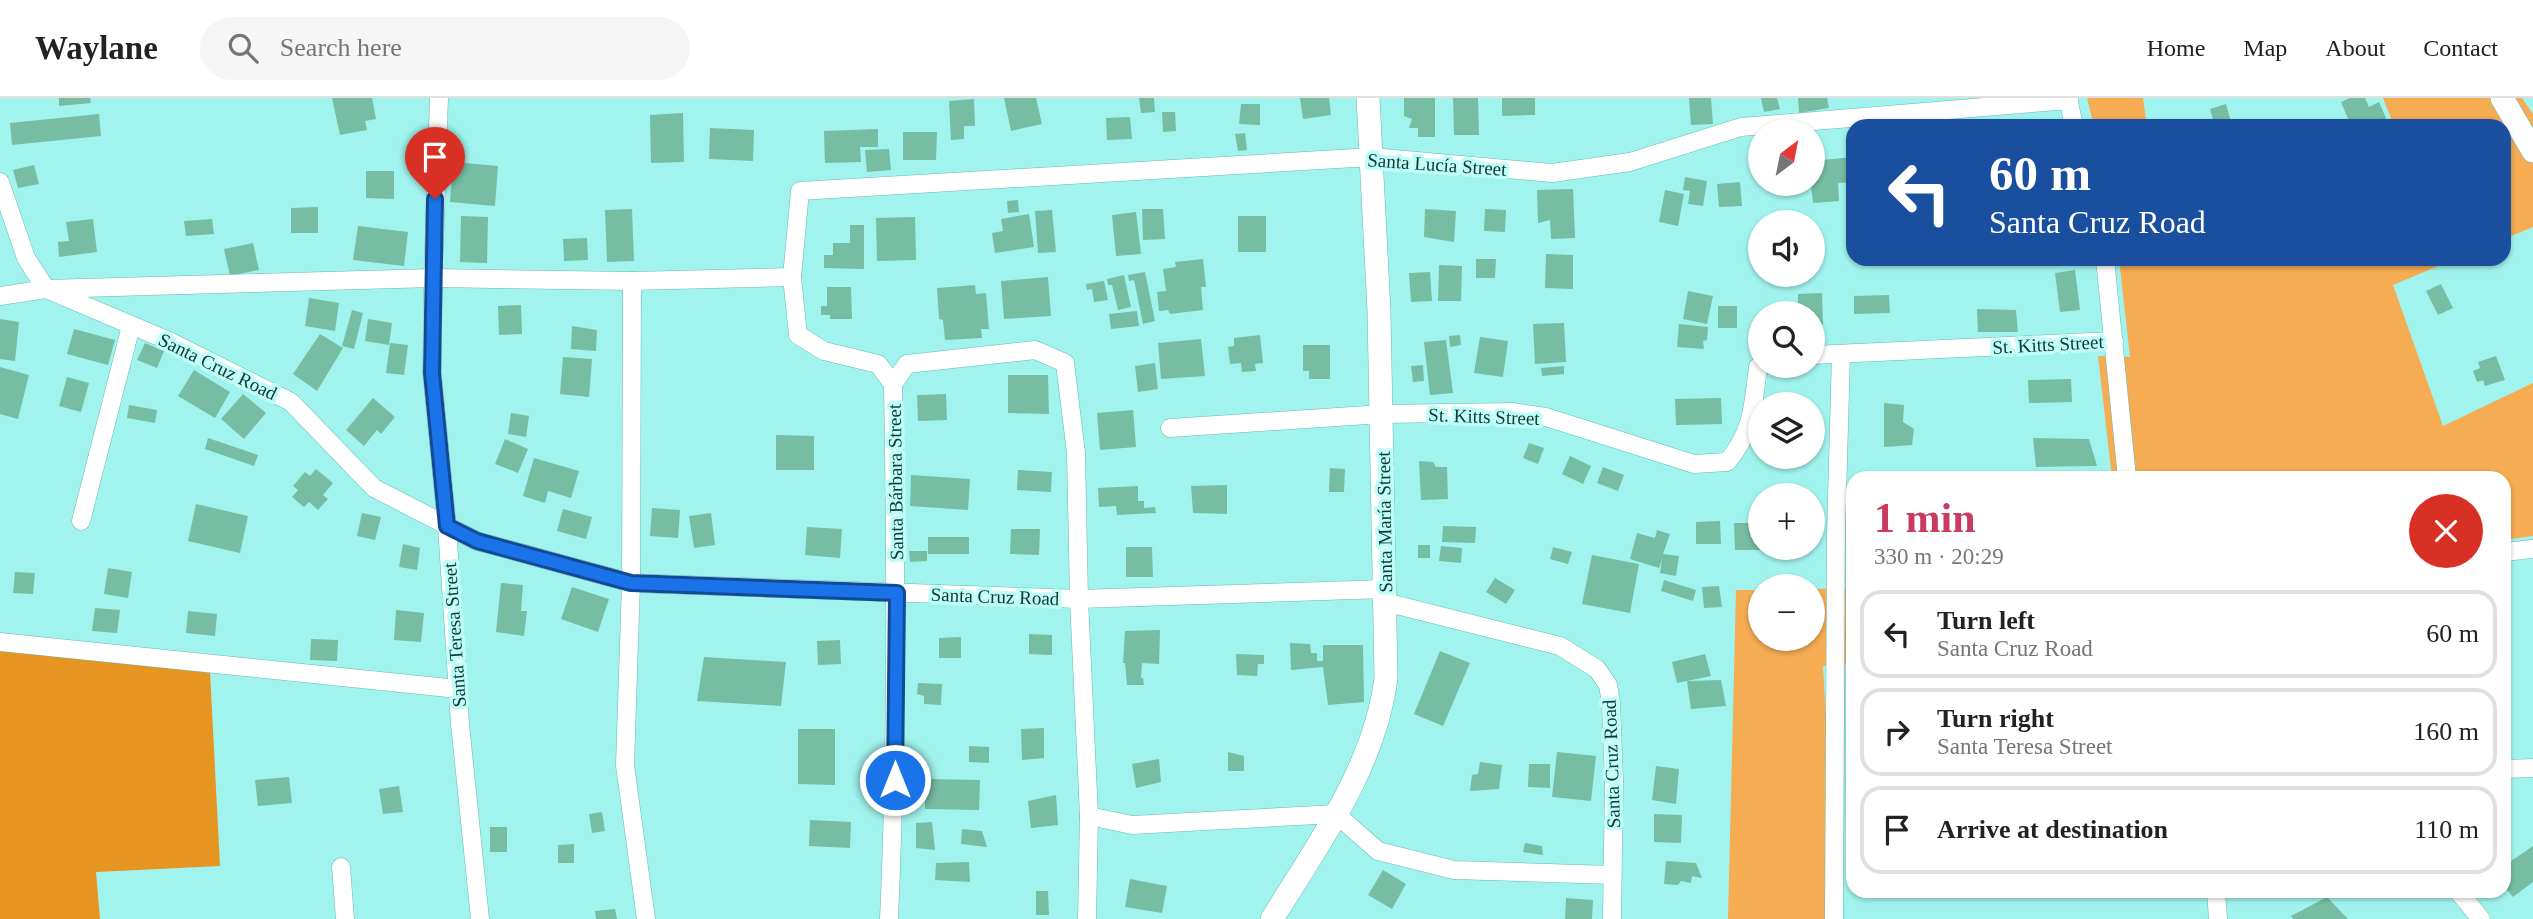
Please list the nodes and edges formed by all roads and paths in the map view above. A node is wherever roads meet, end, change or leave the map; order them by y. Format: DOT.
graph roads {
  1 [pos="439,98"];
  2 [pos="1368,98"];
  3 [pos="2502,98"];
  4 [pos="2068,99"];
  5 [pos="2072,119"];
  6 [pos="2533,151"];
  7 [pos="1372,158"];
  8 [pos="0,182"];
  9 [pos="2106,266"];
  10 [pos="793,277"];
  11 [pos="433,278"];
  12 [pos="632,281"];
  13 [pos="46,289"];
  14 [pos="0,296"];
  15 [pos="131,326"];
  16 [pos="2114,341"];
  17 [pos="1841,354"];
  18 [pos="1825,355"];
  19 [pos="878,364"];
  20 [pos="907,364"];
  21 [pos="1757,378"];
  22 [pos="893,384"];
  23 [pos="1382,415"];
  24 [pos="1170,428"];
  25 [pos="2126,471"];
  26 [pos="81,521"];
  27 [pos="447,526"];
  28 [pos="2533,549"];
  29 [pos="2511,551"];
  30 [pos="631,583"];
  31 [pos="897,593"];
  32 [pos="1385,596"];
  33 [pos="1079,599"];
  34 [pos="0,642"];
  35 [pos="1845,680"];
  36 [pos="458,689"];
  37 [pos="2533,768"];
  38 [pos="2511,769"];
  39 [pos="1336,814"];
  40 [pos="1089,816"];
  41 [pos="341,867"];
  42 [pos="1612,875"];
  43 [pos="2216,898"];
  44 [pos="2464,898"];
  45 [pos="345,919"];
  46 [pos="481,919"];
  47 [pos="646,919"];
  48 [pos="889,919"];
  49 [pos="1087,919"];
  50 [pos="1272,919"];
  51 [pos="1612,919"];
  52 [pos="1834,919"];
  53 [pos="2218,919"];
  54 [pos="2481,919"];
  1 -- 11 [label="street, Santa Teresa Street"];
  2 -- 7 [label="street, Santa María Street"];
  3 -- 6 [label="street"];
  4 -- 5 [label="street"];
  4 -- 7 [label="street, Santa Lucía Street"];
  7 -- 10 [label="street, Santa Lucía Street"];
  7 -- 23 [label="street, Santa María Street"];
  8 -- 13 [label="street"];
  9 -- 16 [label="street"];
  10 -- 12 [label="street"];
  10 -- 19 [label="street"];
  11 -- 12 [label="street"];
  11 -- 13 [label="street"];
  11 -- 27 [label="street, Santa Teresa Street"];
  12 -- 30 [label="street"];
  13 -- 14 [label="street"];
  13 -- 15 [label="street, Santa Cruz Road"];
  15 -- 26 [label="street"];
  15 -- 27 [label="street, Santa Cruz Road"];
  16 -- 17 [label="street, St. Kitts Street"];
  16 -- 25 [label="street"];
  17 -- 18 [label="street, St. Kitts Street"];
  17 -- 35 [label="street"];
  19 -- 20 [label="street"];
  19 -- 22 [label="street, Santa Bárbara Street"];
  20 -- 22 [label="street"];
  20 -- 33 [label="street"];
  21 -- 23 [label="street, St. Kitts Street"];
  22 -- 31 [label="street, Santa Bárbara Street"];
  23 -- 24 [label="street, St. Kitts Street"];
  23 -- 32 [label="street, Santa María Street"];
  27 -- 30 [label="street, Santa Cruz Road"];
  27 -- 36 [label="street, Santa Teresa Street"];
  28 -- 29 [label="street"];
  30 -- 31 [label="street, Santa Cruz Road"];
  30 -- 47 [label="street"];
  31 -- 33 [label="street, Santa Cruz Road"];
  31 -- 48 [label="street, Santa Bárbara Street"];
  32 -- 33 [label="street, Santa Cruz Road"];
  32 -- 39 [label="street, Santa María Street"];
  32 -- 42 [label="street, Santa Cruz Road"];
  33 -- 40 [label="street"];
  34 -- 36 [label="street"];
  35 -- 52 [label="street"];
  36 -- 46 [label="street, Santa Teresa Street"];
  37 -- 38 [label="street"];
  39 -- 40 [label="street"];
  39 -- 42 [label="street"];
  39 -- 50 [label="street, Santa María Street"];
  40 -- 49 [label="street"];
  41 -- 45 [label="street"];
  42 -- 51 [label="street, Santa Cruz Road"];
  43 -- 53 [label="street"];
  44 -- 54 [label="street"];
}
